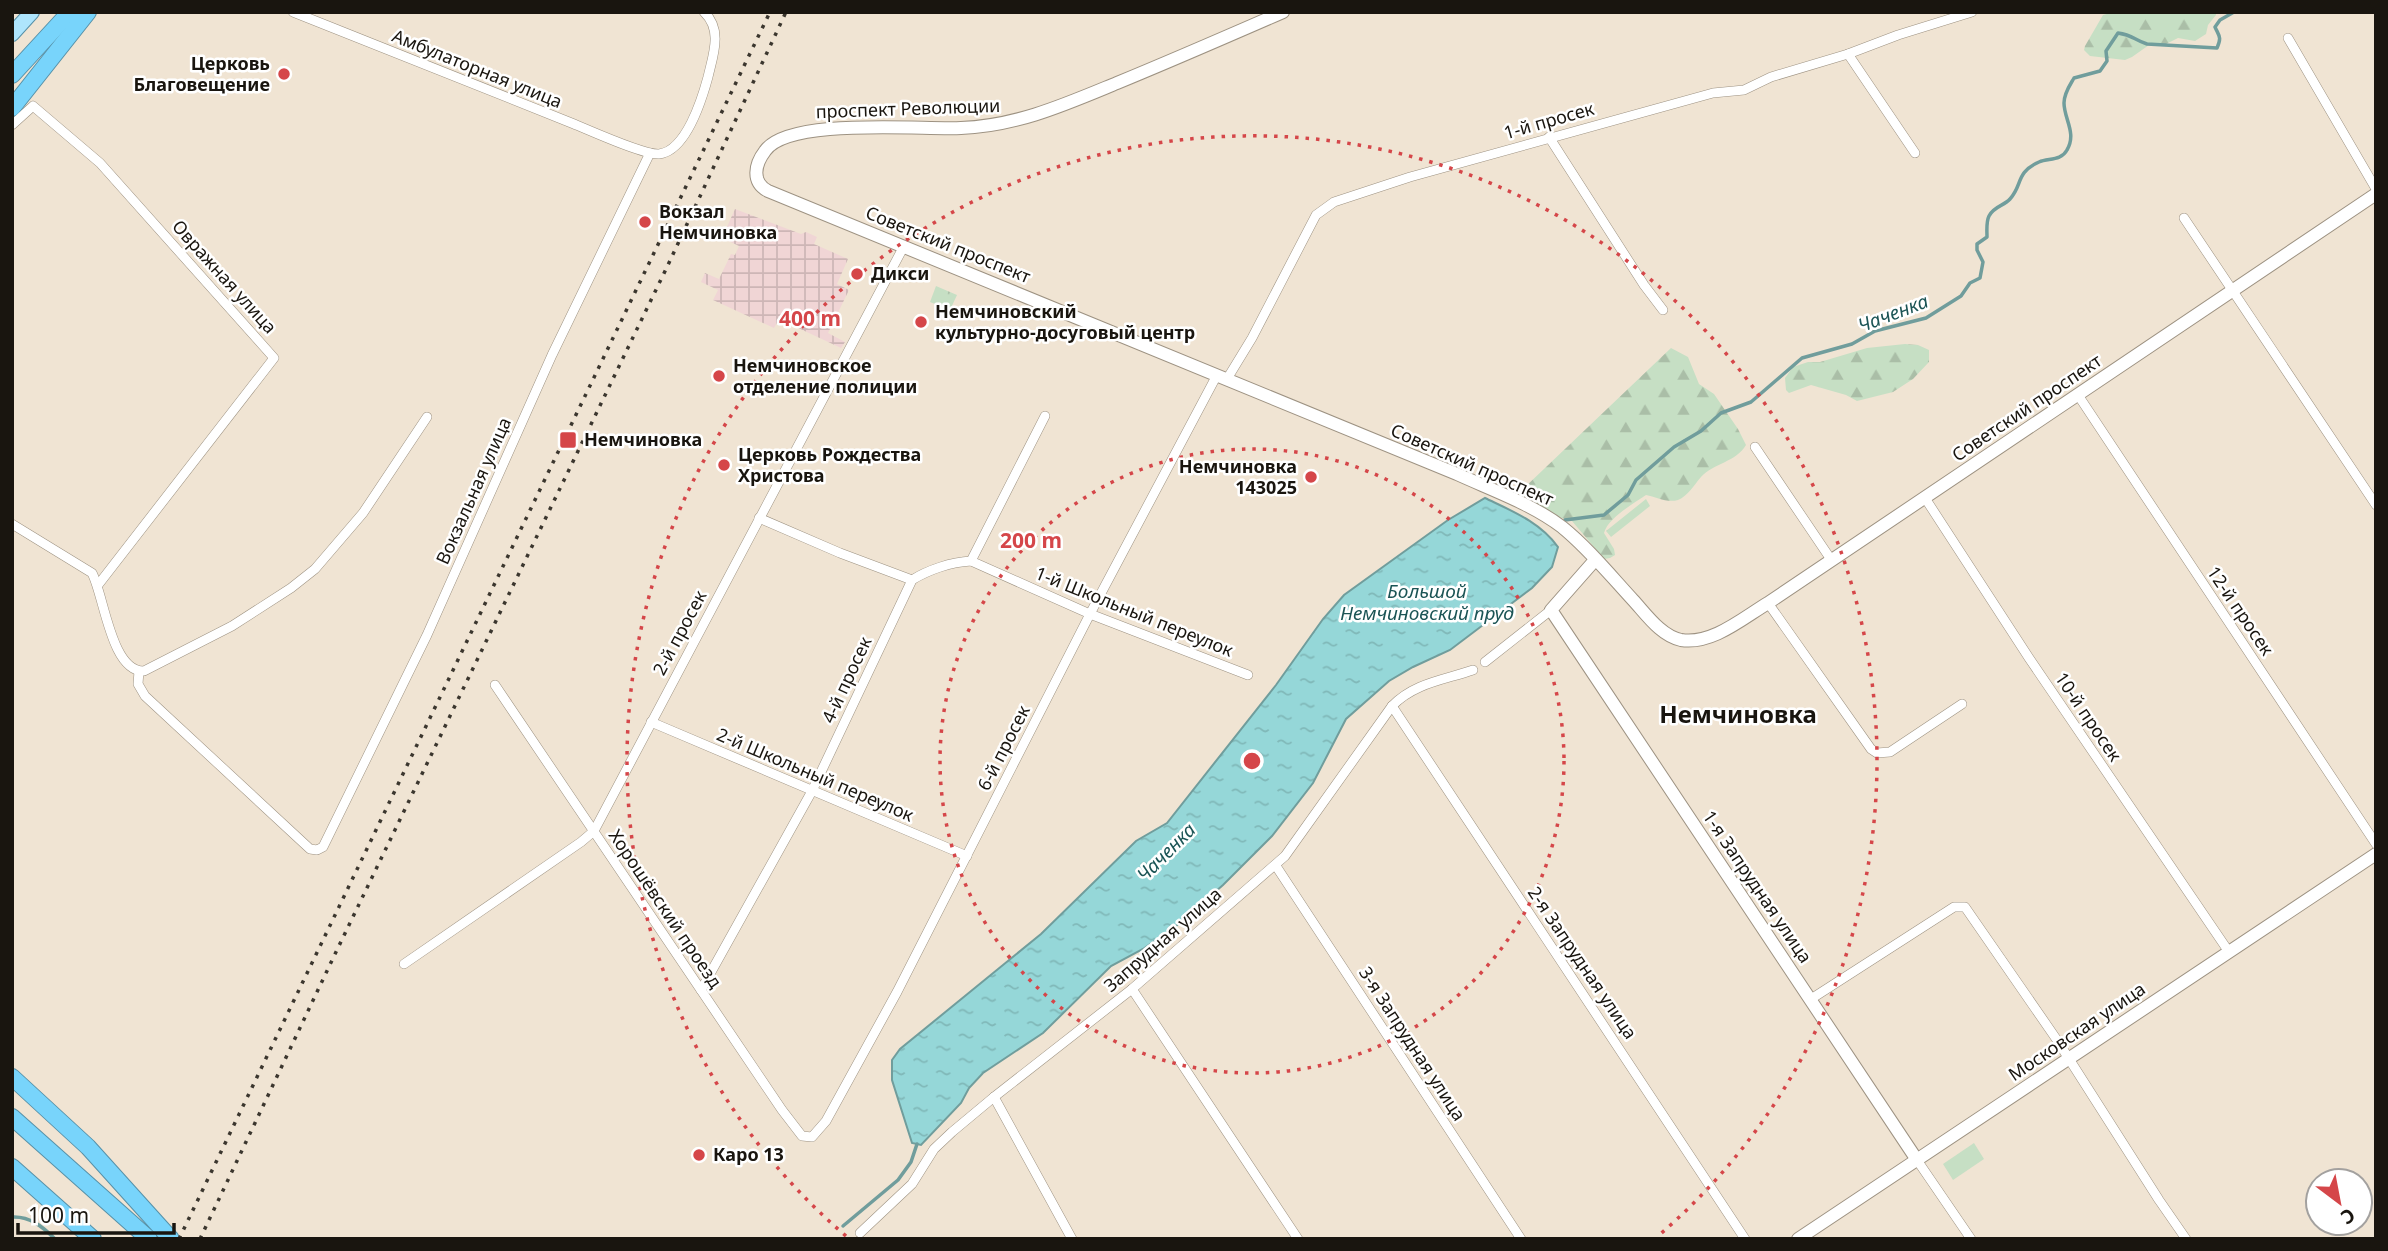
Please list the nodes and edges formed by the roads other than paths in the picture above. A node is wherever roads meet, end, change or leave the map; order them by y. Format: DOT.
graph roads {
  1 [pos="32,12"];
  2 [pos="70,12"];
  3 [pos="88,12"];
  4 [pos="293,12"];
  5 [pos="704,12"];
  6 [pos="1283,12"];
  7 [pos="1972,12"];
  8 [pos="12,34"];
  9 [pos="2288,38"];
  10 [pos="1848,54"];
  11 [pos="12,75"];
  12 [pos="12,108"];
  13 [pos="12,125"];
  14 [pos="1549,137"];
  15 [pos="650,153"];
  16 [pos="1915,153"];
  17 [pos="758,185"];
  18 [pos="2376,189"];
  19 [pos="2376,194"];
  20 [pos="2184,218"];
  21 [pos="904,246"];
  22 [pos="2232,290"];
  23 [pos="1663,310"];
  24 [pos="1222,377"];
  25 [pos="2078,395"];
  26 [pos="1045,416"];
  27 [pos="427,417"];
  28 [pos="1755,447"];
  29 [pos="1925,498"];
  30 [pos="2376,505"];
  31 [pos="759,519"];
  32 [pos="12,524"];
  33 [pos="1595,559"];
  34 [pos="971,561"];
  35 [pos="1832,561"];
  36 [pos="912,580"];
  37 [pos="98,584"];
  38 [pos="1768,603"];
  39 [pos="1551,610"];
  40 [pos="1090,614"];
  41 [pos="1486,662"];
  42 [pos="1473,670"];
  43 [pos="139,671"];
  44 [pos="1248,674"];
  45 [pos="495,685"];
  46 [pos="1962,704"];
  47 [pos="1392,705"];
  48 [pos="651,722"];
  49 [pos="812,791"];
  50 [pos="594,831"];
  51 [pos="2376,844"];
  52 [pos="2376,854"];
  53 [pos="967,856"];
  54 [pos="1276,866"];
  55 [pos="2229,953"];
  56 [pos="404,964"];
  57 [pos="1132,989"];
  58 [pos="701,990"];
  59 [pos="1811,999"];
  60 [pos="2068,1058"];
  61 [pos="12,1066"];
  62 [pos="12,1077"];
  63 [pos="994,1097"];
  64 [pos="40,1102"];
  65 [pos="12,1117"];
  66 [pos="817,1133"];
  67 [pos="1917,1160"];
  68 [pos="12,1167"];
  69 [pos="12,1178"];
  70 [pos="58,1207"];
  71 [pos="860,1233"];
  72 [pos="93,1239"];
  73 [pos="149,1239"];
  74 [pos="171,1239"];
  75 [pos="1072,1239"];
  76 [pos="1298,1239"];
  77 [pos="1521,1239"];
  78 [pos="1745,1239"];
  79 [pos="1798,1239"];
  80 [pos="1971,1239"];
  81 [pos="2186,1239"];
  1 -- 8 [label="main road"];
  2 -- 11 [label="highway"];
  3 -- 12 [label="highway"];
  4 -- 15 [label="street, Амбулаторная улица"];
  5 -- 15 [label="street"];
  6 -- 17 [label="street, проспект Революции"];
  7 -- 10 [label="street, 1-й просек"];
  9 -- 18 [label="street"];
  10 -- 14 [label="street, 1-й просек"];
  10 -- 16 [label="street"];
  13 -- 37 [label="street, Овражная улица"];
  14 -- 23 [label="street"];
  14 -- 24 [label="street, 1-й просек"];
  15 -- 43 [label="street, Вокзальная улица"];
  17 -- 21 [label="street, Советский проспект"];
  19 -- 22 [label="street, Советский проспект"];
  20 -- 22 [label="street"];
  21 -- 24 [label="street, Советский проспект"];
  21 -- 31 [label="street, 2-й просек"];
  22 -- 25 [label="street, Советский проспект"];
  22 -- 30 [label="street"];
  24 -- 33 [label="street, Советский проспект"];
  24 -- 40 [label="street, 6-й просек"];
  25 -- 29 [label="street, Советский проспект"];
  25 -- 51 [label="street, 12-й просек"];
  26 -- 34 [label="street"];
  27 -- 43 [label="street"];
  28 -- 35 [label="street"];
  29 -- 35 [label="street, Советский проспект"];
  29 -- 55 [label="street, 10-й просек"];
  31 -- 36 [label="street"];
  31 -- 48 [label="street, 2-й просек"];
  32 -- 37 [label="street"];
  33 -- 38 [label="street, Советский проспект"];
  33 -- 39 [label="street"];
  34 -- 36 [label="street"];
  34 -- 40 [label="street, 1-й Школьный переулок"];
  35 -- 38 [label="street, Советский проспект"];
  36 -- 49 [label="street, 4-й просек"];
  37 -- 43 [label="street"];
  38 -- 46 [label="street"];
  39 -- 41 [label="street"];
  39 -- 59 [label="street, 1-я Запрудная улица"];
  40 -- 44 [label="street, 1-й Школьный переулок"];
  40 -- 53 [label="street, 6-й просек"];
  42 -- 47 [label="street, Запрудная улица"];
  45 -- 50 [label="street, Хорошёвский проезд"];
  47 -- 54 [label="street, Запрудная улица"];
  47 -- 78 [label="street, 2-я Запрудная улица"];
  48 -- 49 [label="street, 2-й Школьный переулок"];
  48 -- 50 [label="street, 2-й просек"];
  49 -- 53 [label="street, 2-й Школьный переулок"];
  49 -- 58 [label="street, 4-й просек"];
  50 -- 56 [label="street, 2-й просек"];
  50 -- 58 [label="street, Хорошёвский проезд"];
  52 -- 55 [label="street, Московская улица"];
  53 -- 66 [label="street, 6-й просек"];
  54 -- 57 [label="street, Запрудная улица"];
  54 -- 77 [label="street, 3-я Запрудная улица"];
  55 -- 60 [label="street, Московская улица"];
  57 -- 63 [label="street, Запрудная улица"];
  57 -- 76 [label="street"];
  58 -- 66 [label="street, Хорошёвский проезд"];
  59 -- 60 [label="street"];
  59 -- 67 [label="street, 1-я Запрудная улица"];
  60 -- 67 [label="street, Московская улица"];
  60 -- 81 [label="street"];
  61 -- 64 [label="main road"];
  62 -- 64 [label="highway"];
  63 -- 71 [label="street, Запрудная улица"];
  63 -- 75 [label="street"];
  64 -- 74 [label="highway"];
  65 -- 73 [label="highway"];
  67 -- 79 [label="street, Московская улица"];
  67 -- 80 [label="street, 1-я Запрудная улица"];
  68 -- 70 [label="highway"];
  69 -- 70 [label="highway"];
  70 -- 72 [label="highway"];
}
